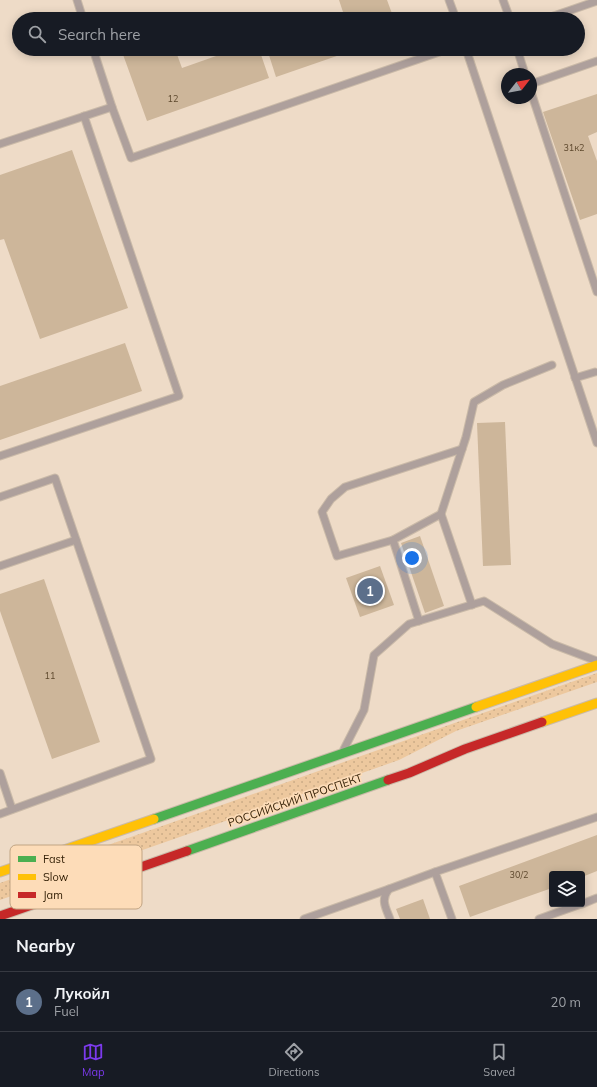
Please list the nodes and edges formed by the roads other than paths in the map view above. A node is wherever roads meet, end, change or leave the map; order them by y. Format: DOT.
graph roads {
  1 [pos="77,0"];
  2 [pos="449,0"];
  3 [pos="503,0"];
  4 [pos="597,1"];
  5 [pos="81,12"];
  6 [pos="453,12"];
  7 [pos="507,12"];
  8 [pos="565,12"];
  9 [pos="95,56"];
  10 [pos="428,56"];
  11 [pos="468,56"];
  12 [pos="519,56"];
  13 [pos="597,61"];
  14 [pos="523,68"];
  15 [pos="537,82"];
  16 [pos="535,104"];
  17 [pos="112,107"];
  18 [pos="84,116"];
  19 [pos="0,144"];
  20 [pos="597,292"];
  21 [pos="552,365"];
  22 [pos="596,373"];
  23 [pos="575,378"];
  24 [pos="597,443"];
  25 [pos="462,449"];
  26 [pos="0,456"];
  27 [pos="0,497"];
  28 [pos="441,514"];
  29 [pos="76,540"];
  30 [pos="393,540"];
  31 [pos="0,566"];
  32 [pos="472,605"];
  33 [pos="419,621"];
  34 [pos="597,662"];
  35 [pos="597,665"];
  36 [pos="597,703"];
  37 [pos="342,754"];
  38 [pos="0,773"];
  39 [pos="12,809"];
  40 [pos="0,814"];
  41 [pos="597,817"];
  42 [pos="78,845"];
  43 [pos="142,866"];
  44 [pos="10,869"];
  45 [pos="0,872"];
  46 [pos="435,872"];
  47 [pos="389,889"];
  48 [pos="597,898"];
  49 [pos="585,903"];
  50 [pos="573,907"];
  51 [pos="20,909"];
  52 [pos="0,916"];
  53 [pos="304,919"];
  54 [pos="390,919"];
  55 [pos="452,919"];
  56 [pos="539,919"];
  1 -- 5 [label="lane"];
  2 -- 6 [label="lane"];
  3 -- 7 [label="lane"];
  4 -- 8 [label="lane"];
  9 -- 17 [label="lane"];
  10 -- 17 [label="lane"];
  11 -- 23 [label="lane"];
  12 -- 14 [label="lane"];
  13 -- 15 [label="lane"];
  16 -- 20 [label="lane"];
  17 -- 18 [label="lane"];
  18 -- 19 [label="lane"];
  18 -- 26 [label="lane"];
  21 -- 25 [label="lane"];
  22 -- 23 [label="lane"];
  23 -- 24 [label="lane"];
  25 -- 28 [label="lane"];
  25 -- 30 [label="lane"];
  27 -- 29 [label="lane"];
  28 -- 30 [label="lane"];
  28 -- 32 [label="lane"];
  29 -- 31 [label="lane"];
  29 -- 39 [label="lane"];
  30 -- 33 [label="lane"];
  32 -- 33 [label="lane"];
  32 -- 34 [label="lane"];
  33 -- 37 [label="lane"];
  35 -- 37 [label="main road"];
  36 -- 43 [label="main road, РОССИЙСКИЙ ПРОСПЕКТ"];
  37 -- 42 [label="main road"];
  38 -- 39 [label="lane"];
  39 -- 40 [label="lane"];
  41 -- 46 [label="lane"];
  44 -- 45 [label="main road"];
  46 -- 47 [label="lane"];
  46 -- 55 [label="lane"];
  47 -- 53 [label="lane"];
  47 -- 54 [label="lane"];
  48 -- 49 [label="lane"];
  50 -- 56 [label="lane"];
  51 -- 52 [label="main road, РОССИЙСКИЙ ПРОСПЕКТ"];
}
